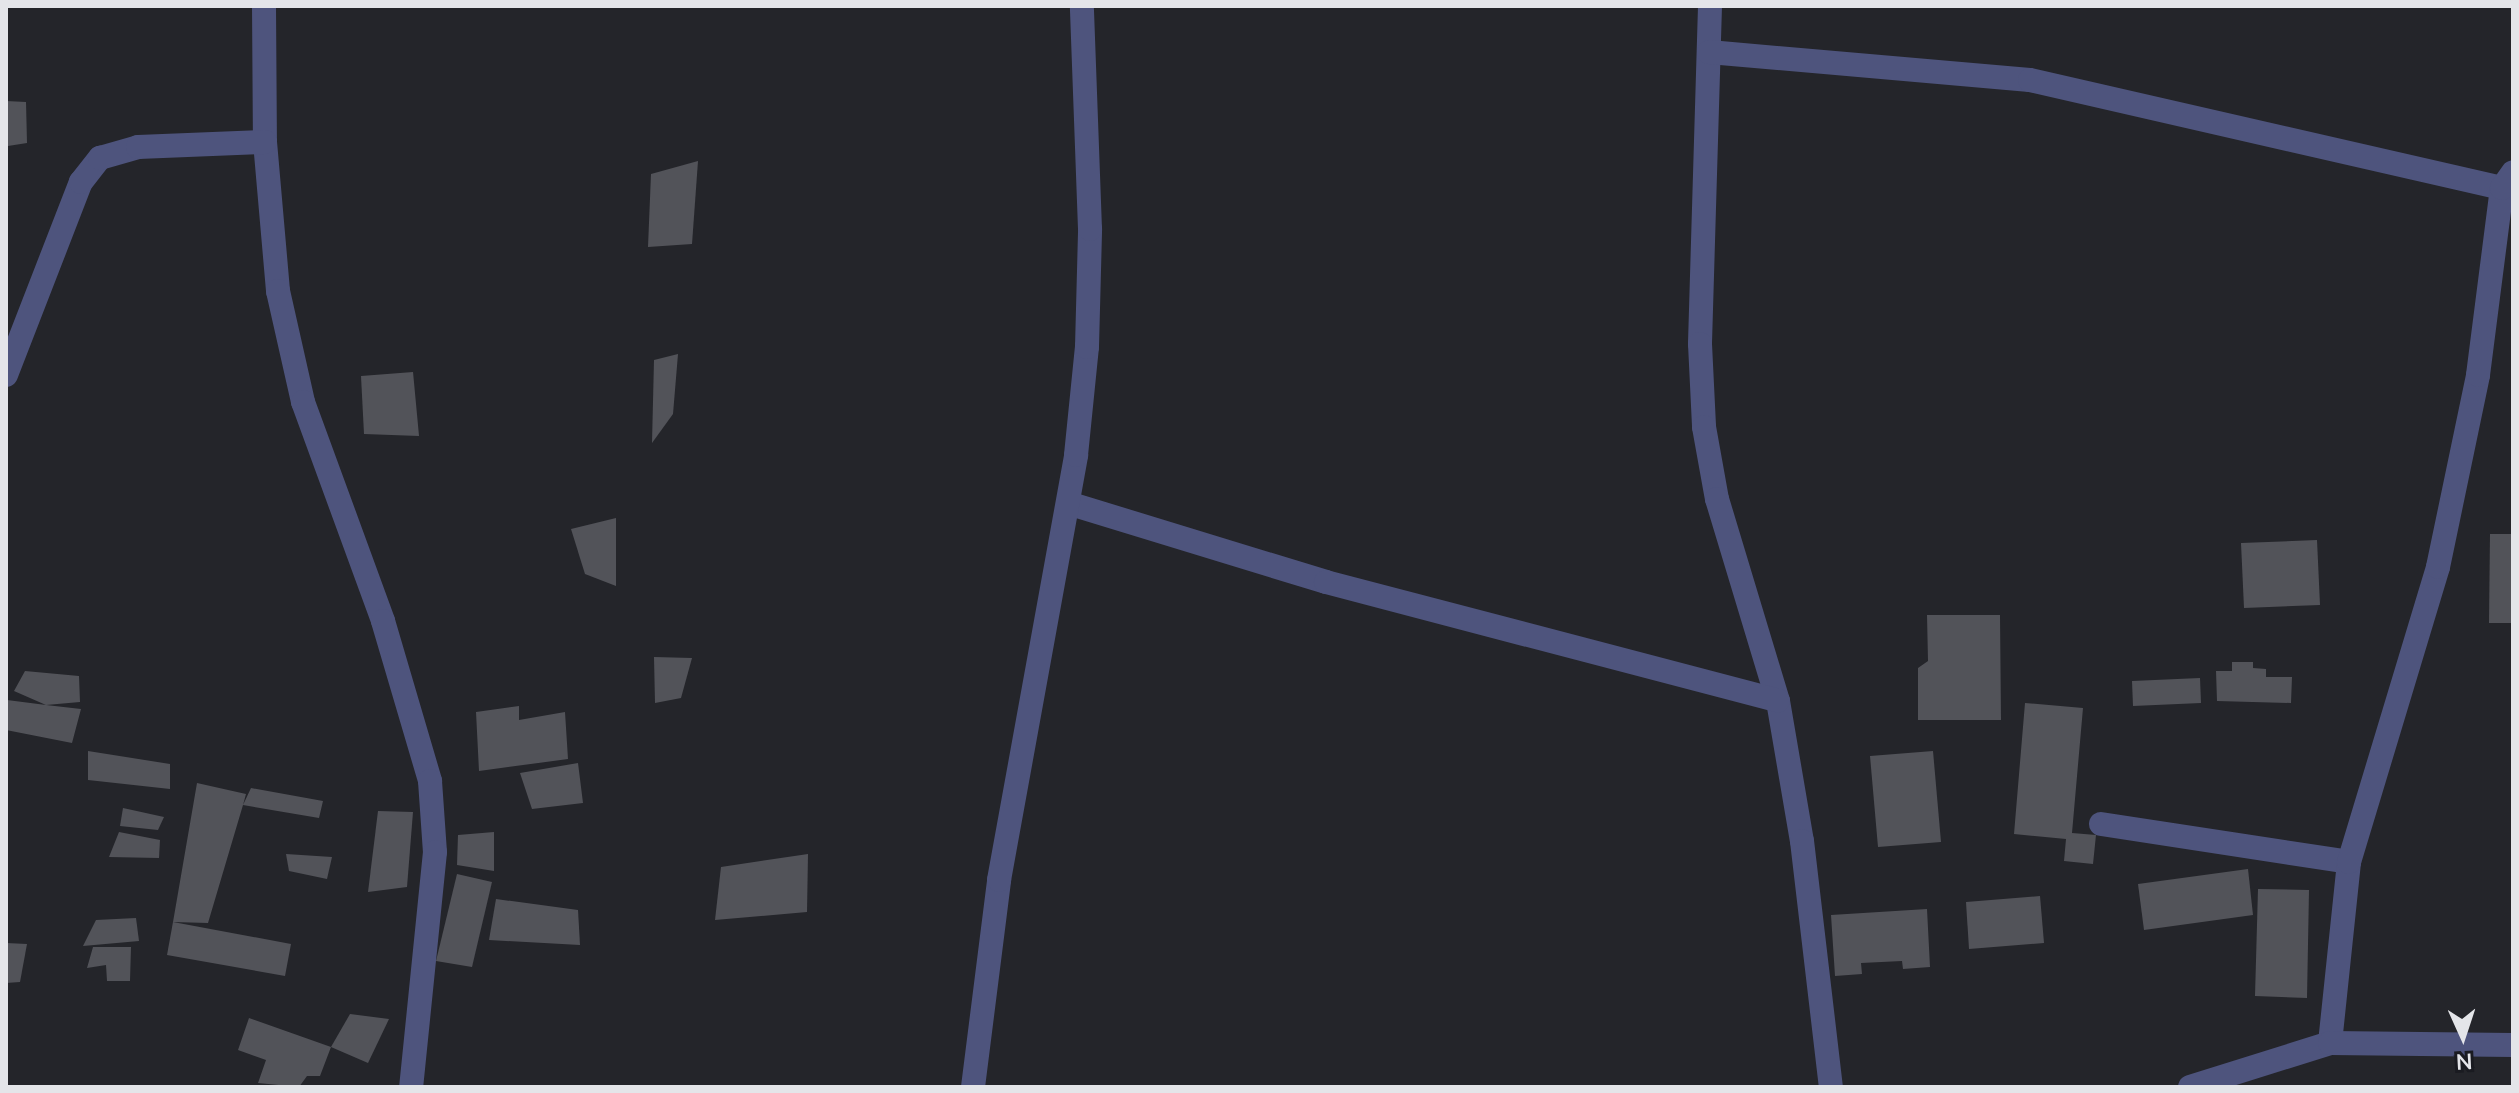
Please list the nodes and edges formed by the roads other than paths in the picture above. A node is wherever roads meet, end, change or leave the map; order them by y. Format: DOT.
graph roads {
  1 [pos="264,6"];
  2 [pos="1082,6"];
  3 [pos="1710,6"];
  4 [pos="1709,52"];
  5 [pos="265,142"];
  6 [pos="2507,180"];
  7 [pos="6,375"];
  8 [pos="1071,504"];
  9 [pos="1778,701"];
  10 [pos="2101,824"];
  11 [pos="2349,862"];
  12 [pos="2330,1043"];
  13 [pos="2513,1045"];
  14 [pos="411,1087"];
  15 [pos="973,1087"];
  16 [pos="1831,1087"];
  17 [pos="2190,1087"];
  1 -- 5 [label="street"];
  2 -- 8 [label="street"];
  3 -- 4 [label="street"];
  4 -- 6 [label="street"];
  4 -- 9 [label="street"];
  5 -- 7 [label="street"];
  5 -- 14 [label="street"];
  6 -- 11 [label="street"];
  8 -- 9 [label="street"];
  8 -- 15 [label="street"];
  9 -- 16 [label="street"];
  10 -- 11 [label="street"];
  11 -- 12 [label="street"];
  12 -- 13 [label="street"];
  12 -- 17 [label="street"];
}
